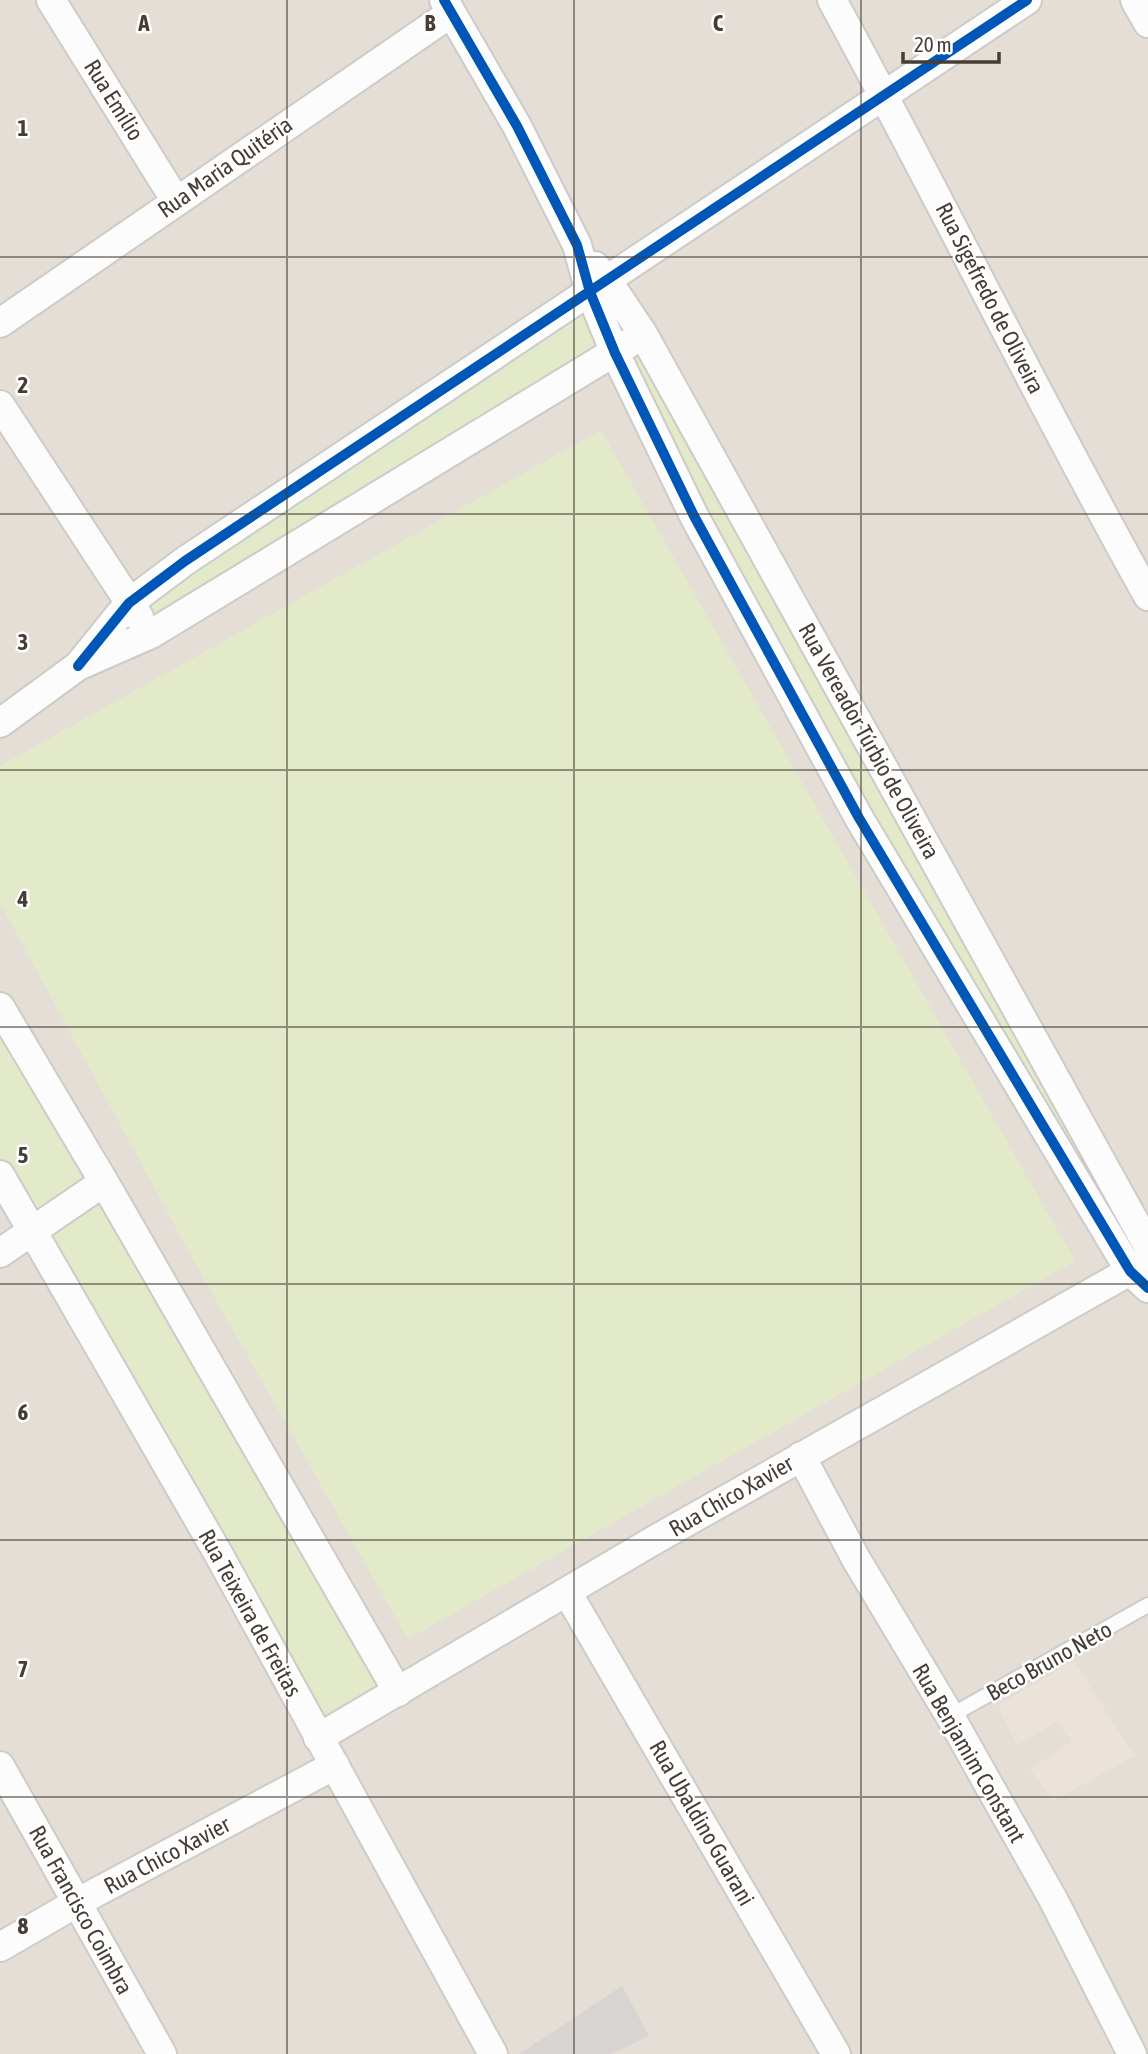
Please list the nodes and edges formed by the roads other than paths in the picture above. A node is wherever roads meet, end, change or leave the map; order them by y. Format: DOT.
graph roads {
  1 [pos="51,0"];
  2 [pos="832,0"];
  3 [pos="1027,0"];
  4 [pos="1135,0"];
  5 [pos="447,6"];
  6 [pos="1148,23"];
  7 [pos="885,96"];
  8 [pos="176,201"];
  9 [pos="599,286"];
  10 [pos="0,323"];
  11 [pos="643,334"];
  12 [pos="615,353"];
  13 [pos="0,405"];
  14 [pos="1148,596"];
  15 [pos="129,603"];
  16 [pos="151,634"];
  17 [pos="78,666"];
  18 [pos="0,723"];
  19 [pos="898,794"];
  20 [pos="859,818"];
  21 [pos="0,1007"];
  22 [pos="0,1175"];
  23 [pos="104,1182"];
  24 [pos="32,1231"];
  25 [pos="1148,1246"];
  26 [pos="0,1253"];
  27 [pos="1142,1273"];
  28 [pos="801,1456"];
  29 [pos="567,1592"];
  30 [pos="1148,1605"];
  31 [pos="398,1692"];
  32 [pos="950,1716"];
  33 [pos="318,1738"];
  34 [pos="335,1765"];
  35 [pos="0,1766"];
  36 [pos="78,1902"];
  37 [pos="0,1947"];
  38 [pos="162,2054"];
  39 [pos="493,2054"];
  40 [pos="836,2054"];
  41 [pos="1132,2054"];
  1 -- 8 [label="street, Rua Emílio"];
  2 -- 7 [label="street, Rua Sigefredo de Oliveira"];
  3 -- 7 [label="street"];
  4 -- 6 [label="street"];
  5 -- 8 [label="street, Rua Maria Quitéria"];
  5 -- 9 [label="street, Rua Vereador Túrbio de Oliveira"];
  7 -- 9 [label="street"];
  7 -- 14 [label="street, Rua Sigefredo de Oliveira"];
  8 -- 10 [label="street, Rua Maria Quitéria"];
  9 -- 11 [label="street, Rua Vereador Túrbio de Oliveira"];
  9 -- 12 [label="street"];
  9 -- 15 [label="street"];
  11 -- 12 [label="street"];
  11 -- 19 [label="street, Rua Vereador Túrbio de Oliveira"];
  12 -- 16 [label="street"];
  12 -- 20 [label="street"];
  13 -- 15 [label="street"];
  15 -- 16 [label="street"];
  15 -- 17 [label="street"];
  16 -- 17 [label="street"];
  17 -- 18 [label="street"];
  19 -- 20 [label="street"];
  19 -- 25 [label="street, Rua Vereador Túrbio de Oliveira"];
  20 -- 27 [label="street"];
  21 -- 23 [label="street"];
  22 -- 24 [label="street, Rua Teixeira de Freitas"];
  23 -- 24 [label="street"];
  23 -- 31 [label="street"];
  24 -- 26 [label="street"];
  24 -- 33 [label="street, Rua Teixeira de Freitas"];
  27 -- 28 [label="street, Rua Chico Xavier"];
  28 -- 29 [label="street, Rua Chico Xavier"];
  28 -- 32 [label="street, Rua Benjamim Constant"];
  29 -- 31 [label="street, Rua Chico Xavier"];
  29 -- 40 [label="street, Rua Ubaldino Guarani"];
  30 -- 32 [label="lane, Beco Bruno Neto"];
  31 -- 33 [label="street, Rua Chico Xavier"];
  32 -- 41 [label="street, Rua Benjamim Constant"];
  33 -- 34 [label="street, Rua Teixeira de Freitas"];
  34 -- 36 [label="street, Rua Chico Xavier"];
  34 -- 39 [label="street, Rua Teixeira de Freitas"];
  35 -- 36 [label="street, Rua Francisco Coimbra"];
  36 -- 37 [label="street, Rua Chico Xavier"];
  36 -- 38 [label="street, Rua Francisco Coimbra"];
}
